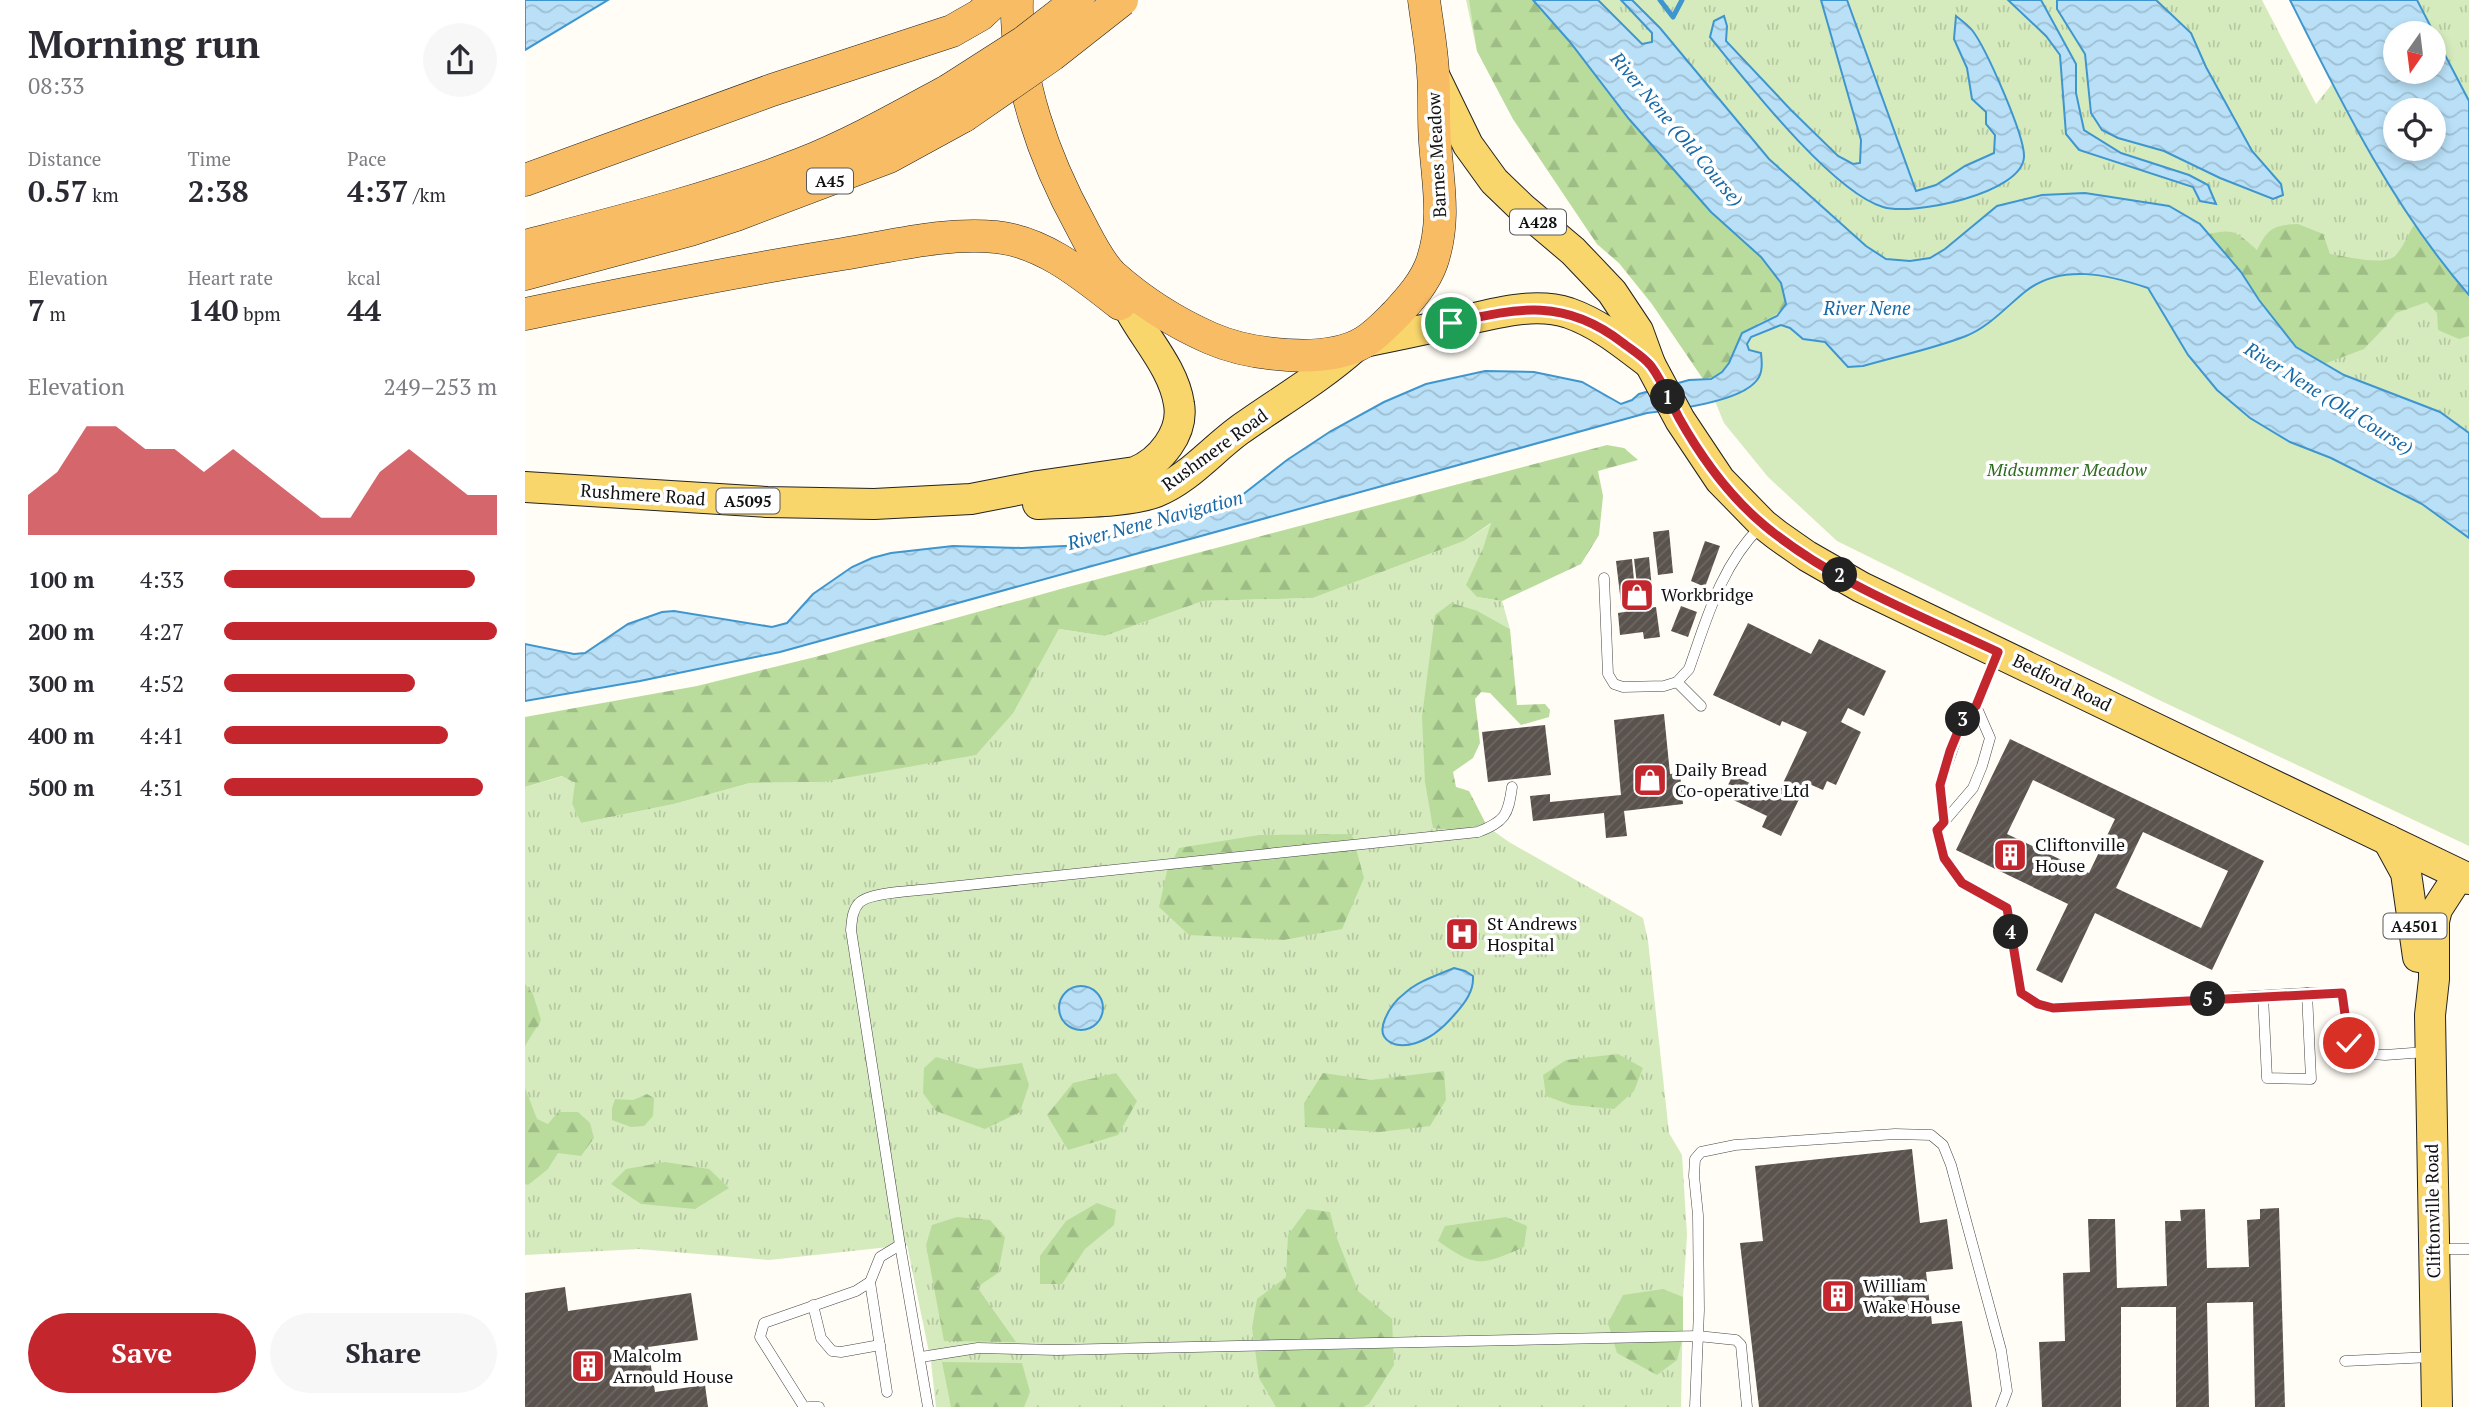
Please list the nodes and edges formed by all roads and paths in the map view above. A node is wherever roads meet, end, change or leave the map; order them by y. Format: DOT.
graph roads {
  1 [pos="996,0"];
  2 [pos="1017,0"];
  3 [pos="1078,0"];
  4 [pos="1122,0"];
  5 [pos="1424,0"];
  6 [pos="1433,73"];
  7 [pos="957,103"];
  8 [pos="525,180"];
  9 [pos="525,246"];
  10 [pos="525,274"];
  11 [pos="1111,274"];
  12 [pos="1131,312"];
  13 [pos="525,314"];
  14 [pos="1360,344"];
  15 [pos="1308,356"];
  16 [pos="1654,371"];
  17 [pos="525,487"];
  18 [pos="971,499"];
  19 [pos="1762,524"];
  20 [pos="1604,578"];
  21 [pos="1998,652"];
  22 [pos="1677,682"];
  23 [pos="1701,706"];
  24 [pos="1976,706"];
  25 [pos="1512,788"];
  26 [pos="1944,822"];
  27 [pos="2388,840"];
  28 [pos="2464,877"];
  29 [pos="2307,993"];
  30 [pos="2263,996"];
  31 [pos="2430,1016"];
  32 [pos="2430,1052"];
  33 [pos="900,1245"];
  34 [pos="2433,1248"];
  35 [pos="2469,1249"];
  36 [pos="870,1282"];
  37 [pos="813,1305"];
  38 [pos="1698,1336"];
  39 [pos="880,1345"];
  40 [pos="2436,1356"];
  41 [pos="921,1357"];
  42 [pos="2344,1361"];
  43 [pos="887,1392"];
  44 [pos="804,1407"];
  45 [pos="809,1407"];
  46 [pos="819,1407"];
  47 [pos="928,1407"];
  48 [pos="1695,1407"];
  49 [pos="1747,1407"];
  50 [pos="2001,1407"];
  51 [pos="2437,1407"];
  1 -- 8 [label="highway"];
  2 -- 11 [label="highway"];
  3 -- 7 [label="highway, A45, bridge"];
  4 -- 7 [label="highway, A45, bridge"];
  5 -- 6 [label="highway, Barnes Meadow"];
  6 -- 14 [label="highway, Barnes Meadow"];
  6 -- 16 [label="main road, Bedford Road / A428"];
  7 -- 9 [label="highway, A45"];
  7 -- 10 [label="highway, A45"];
  11 -- 12 [label="main road, Rushmere Road / A5095"];
  11 -- 15 [label="highway"];
  12 -- 13 [label="highway"];
  12 -- 15 [label="highway"];
  12 -- 18 [label="main road, Rushmere Road / A5095"];
  14 -- 15 [label="highway"];
  14 -- 16 [label="main road, Bedford Road / A428"];
  14 -- 18 [label="main road, Rushmere Road / A5095"];
  16 -- 19 [label="main road, Bedford Road / A428"];
  17 -- 18 [label="main road, Rushmere Road / A5095"];
  19 -- 21 [label="main road, Bedford Road / A428"];
  19 -- 22 [label="lane"];
  20 -- 22 [label="lane"];
  21 -- 24 [label="lane"];
  21 -- 27 [label="main road, Bedford Road / A428"];
  22 -- 23 [label="lane"];
  24 -- 26 [label="lane"];
  24 -- 26 [label="lane"];
  25 -- 33 [label="lane"];
  26 -- 30 [label="lane"];
  27 -- 28 [label="main road, Bedford Road / A428"];
  27 -- 31 [label="main road, Cliftonville Road / A4501"];
  28 -- 31 [label="main road, Cliftonville Road / A4501"];
  29 -- 30 [label="lane"];
  29 -- 30 [label="lane"];
  29 -- 32 [label="lane"];
  31 -- 32 [label="main road, Cliftonville Road / A4501"];
  32 -- 34 [label="main road, Cliftonville Road / A4501"];
  33 -- 36 [label="lane"];
  33 -- 41 [label="lane"];
  34 -- 35 [label="lane"];
  34 -- 40 [label="main road, Cliftonville Road / A4501"];
  36 -- 37 [label="lane"];
  36 -- 39 [label="lane"];
  37 -- 39 [label="lane"];
  37 -- 44 [label="lane"];
  38 -- 41 [label="lane"];
  38 -- 48 [label="lane"];
  38 -- 49 [label="lane"];
  38 -- 50 [label="lane"];
  39 -- 43 [label="lane"];
  40 -- 42 [label="lane"];
  40 -- 51 [label="main road, Cliftonville Road / A4501"];
  41 -- 47 [label="lane"];
  45 -- 46 [label="lane"];
}
